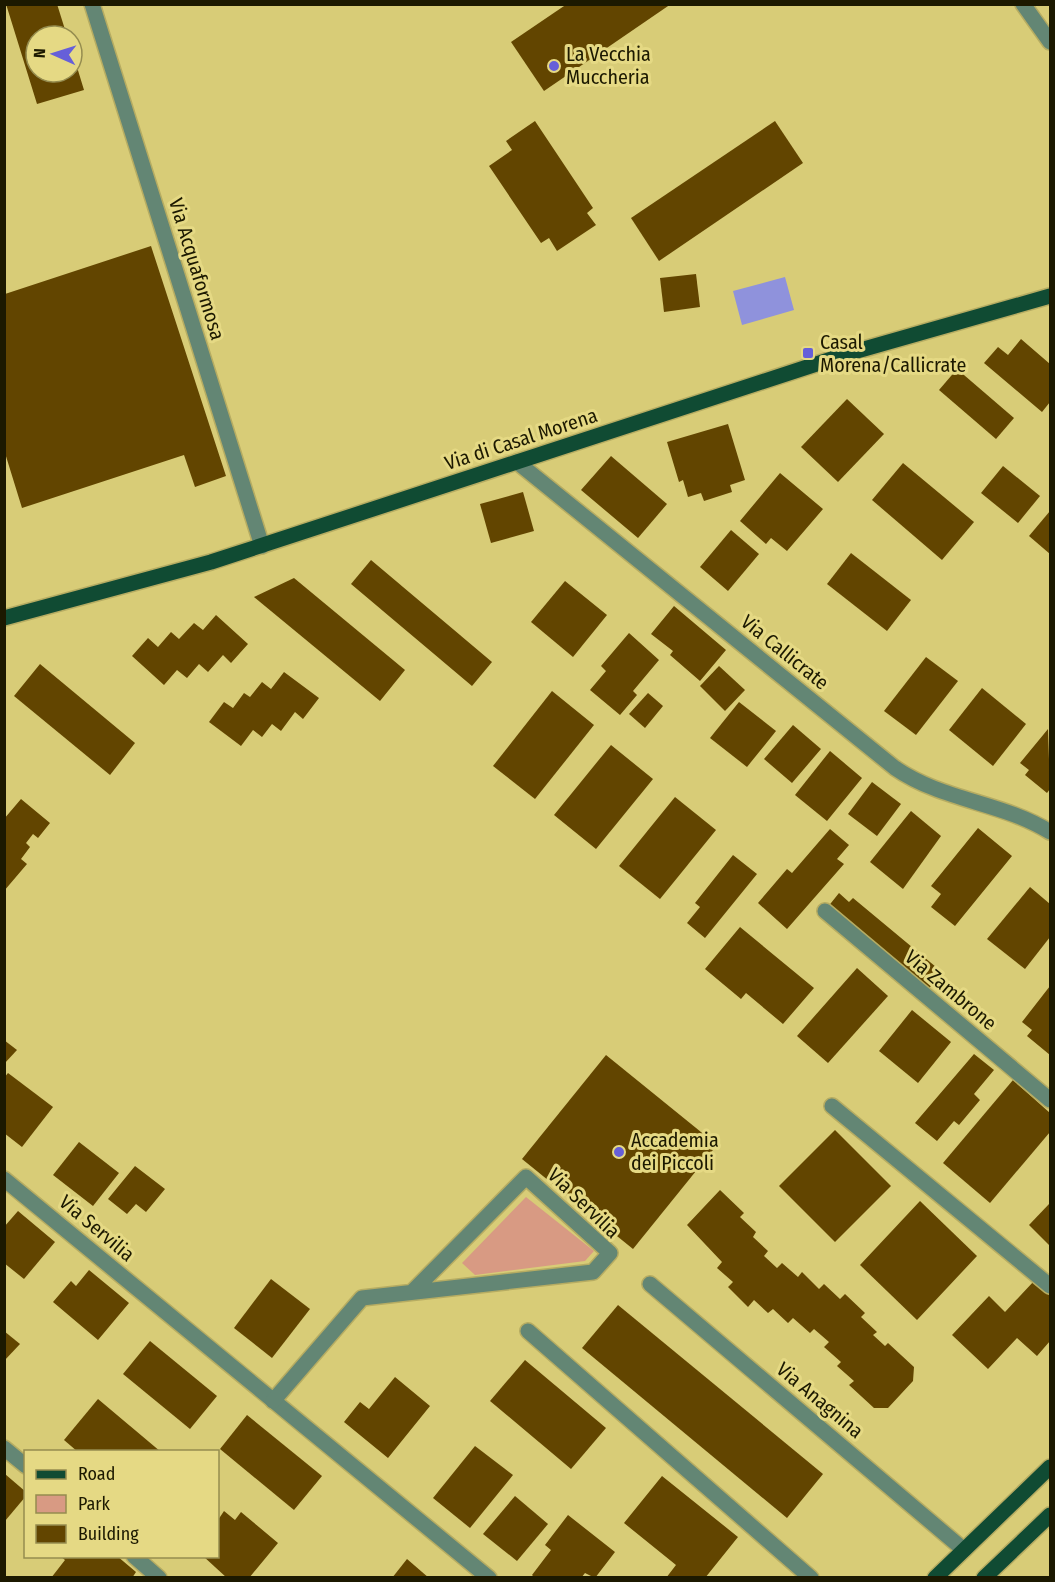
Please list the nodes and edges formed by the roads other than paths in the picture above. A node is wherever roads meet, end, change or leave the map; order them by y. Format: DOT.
graph roads {
  1 [pos="92,4"];
  2 [pos="1023,4"];
  3 [pos="1050,40"];
  4 [pos="1050,296"];
  5 [pos="517,462"];
  6 [pos="261,546"];
  7 [pos="4,618"];
  8 [pos="1050,832"];
  9 [pos="825,911"];
  10 [pos="1050,1100"];
  11 [pos="832,1106"];
  12 [pos="4,1179"];
  13 [pos="650,1284"];
  14 [pos="1050,1286"];
  15 [pos="412,1292"];
  16 [pos="528,1331"];
  17 [pos="273,1401"];
  18 [pos="4,1448"];
  19 [pos="24,1464"];
  20 [pos="1050,1467"];
  21 [pos="1050,1515"];
  22 [pos="964,1550"];
  23 [pos="135,1558"];
  24 [pos="159,1578"];
  25 [pos="489,1578"];
  26 [pos="812,1578"];
  27 [pos="935,1578"];
  28 [pos="984,1578"];
  1 -- 6 [label="street, Via Acquaformosa"];
  2 -- 3 [label="street"];
  4 -- 5 [label="main road, Via di Casal Morena"];
  5 -- 6 [label="main road, Via di Casal Morena"];
  5 -- 8 [label="street, Via Callicrate"];
  6 -- 7 [label="main road, Via di Casal Morena"];
  9 -- 10 [label="street, Via Zambrone"];
  11 -- 14 [label="street"];
  12 -- 17 [label="street, Via Servilia"];
  13 -- 22 [label="street, Via Anagnina"];
  15 -- 15 [label="street, Via Servilia"];
  15 -- 17 [label="street, Via Servilia"];
  16 -- 26 [label="street"];
  17 -- 25 [label="street, Via Servilia"];
  18 -- 19 [label="street"];
  20 -- 22 [label="main road"];
  21 -- 28 [label="main road"];
  22 -- 27 [label="main road"];
  23 -- 24 [label="street"];
}
